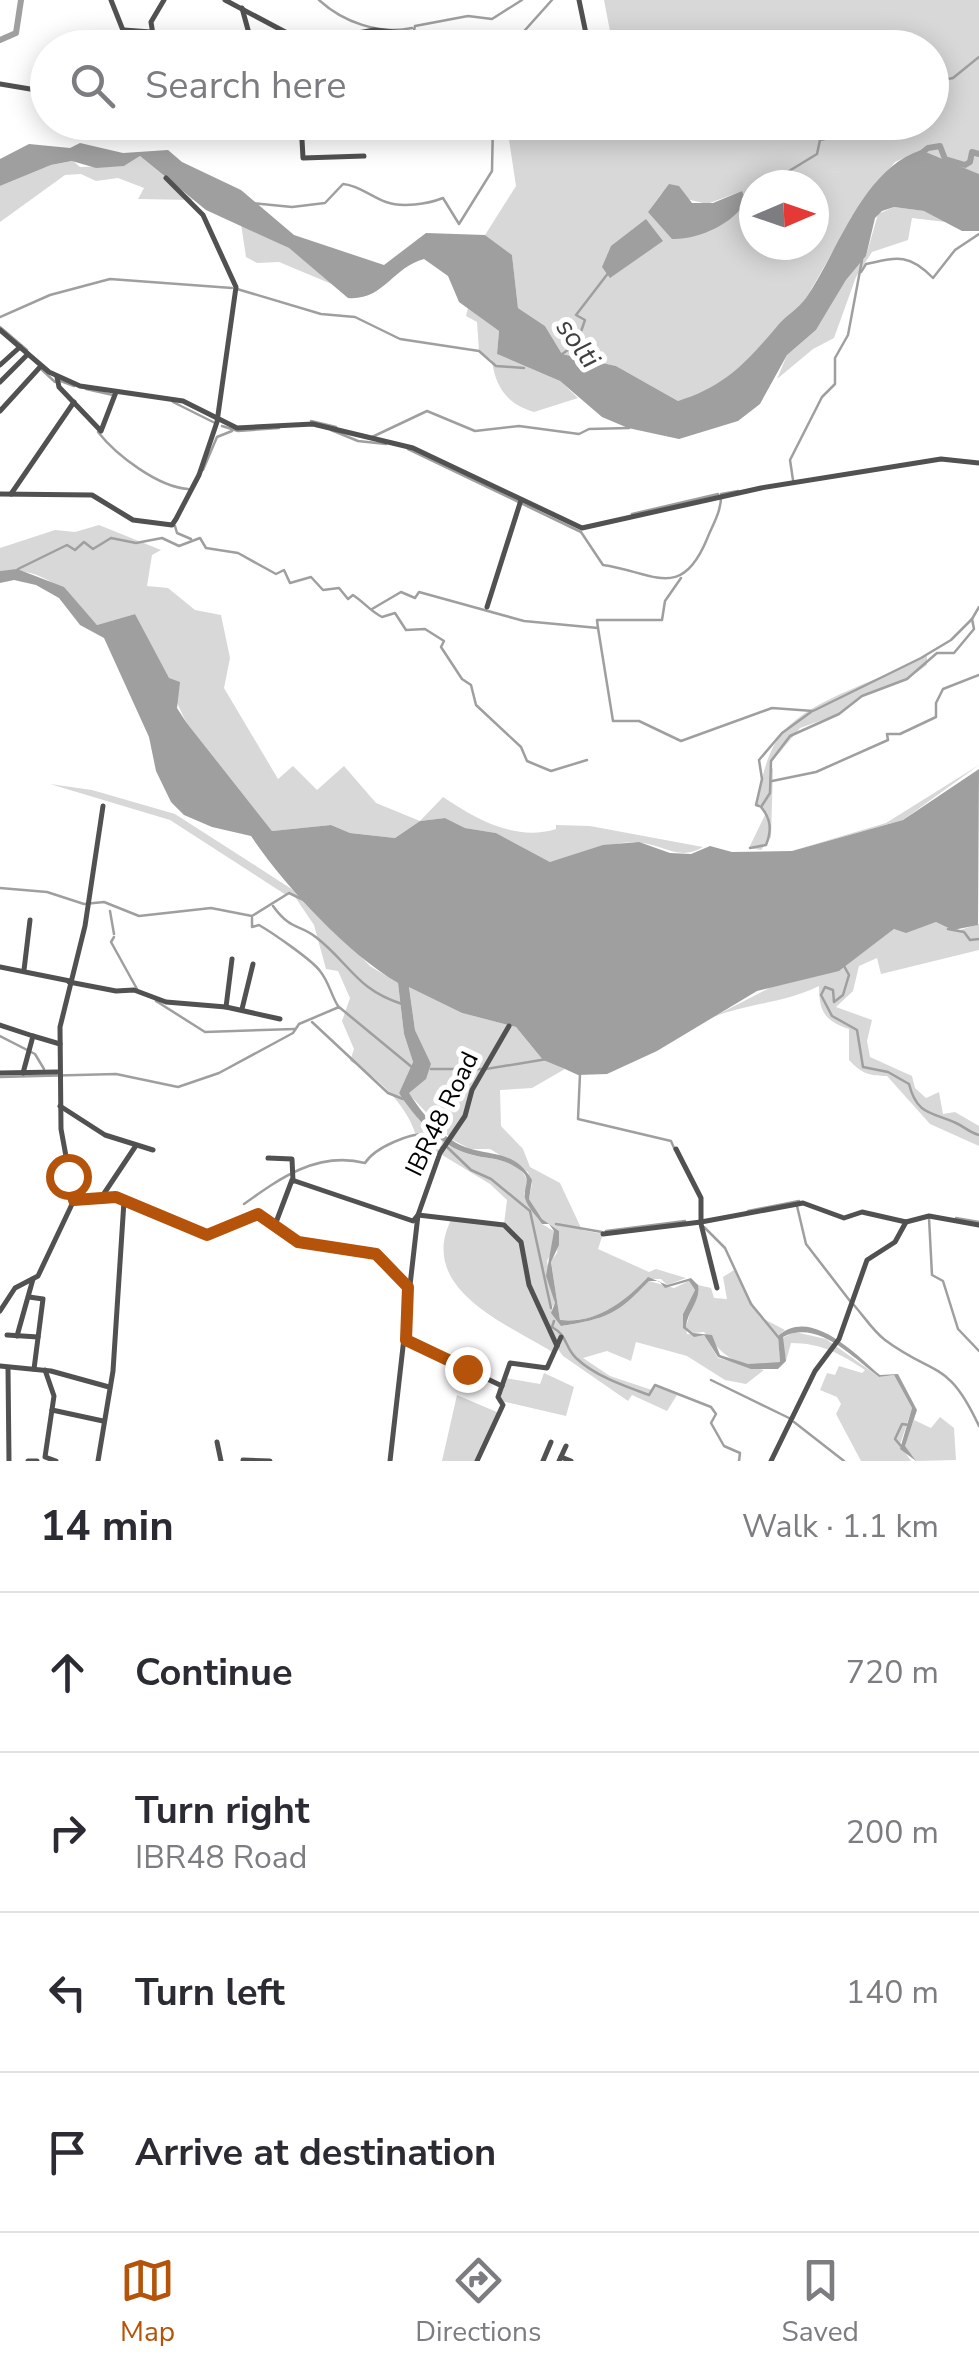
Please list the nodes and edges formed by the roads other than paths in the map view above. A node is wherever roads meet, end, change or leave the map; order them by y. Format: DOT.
graph roads {
  1 [pos="111,0"];
  2 [pos="164,0"];
  3 [pos="224,0"];
  4 [pos="579,0"];
  5 [pos="242,8"];
  6 [pos="124,30"];
  7 [pos="151,30"];
  8 [pos="248,30"];
  9 [pos="282,30"];
  10 [pos="585,30"];
  11 [pos="0,84"];
  12 [pos="30,89"];
  13 [pos="302,140"];
  14 [pos="364,156"];
  15 [pos="166,178"];
  16 [pos="1,333"];
  17 [pos="20,347"];
  18 [pos="28,354"];
  19 [pos="0,365"];
  20 [pos="41,366"];
  21 [pos="57,377"];
  22 [pos="0,382"];
  23 [pos="116,392"];
  24 [pos="74,402"];
  25 [pos="0,411"];
  26 [pos="217,420"];
  27 [pos="979,463"];
  28 [pos="0,494"];
  29 [pos="11,494"];
  30 [pos="522,500"];
  31 [pos="487,608"];
  32 [pos="103,806"];
  33 [pos="30,920"];
  34 [pos="232,959"];
  35 [pos="253,964"];
  36 [pos="0,967"];
  37 [pos="24,970"];
  38 [pos="70,981"];
  39 [pos="226,1007"];
  40 [pos="242,1009"];
  41 [pos="280,1018"];
  42 [pos="0,1024"];
  43 [pos="509,1026"];
  44 [pos="32,1036"];
  45 [pos="60,1044"];
  46 [pos="58,1072"];
  47 [pos="0,1073"];
  48 [pos="23,1073"];
  49 [pos="60,1106"];
  50 [pos="136,1146"];
  51 [pos="676,1149"];
  52 [pos="152,1150"];
  53 [pos="268,1158"];
  54 [pos="292,1176"];
  55 [pos="101,1198"];
  56 [pos="74,1200"];
  57 [pos="124,1201"];
  58 [pos="418,1215"];
  59 [pos="701,1222"];
  60 [pos="906,1222"];
  61 [pos="979,1224"];
  62 [pos="275,1226"];
  63 [pos="603,1234"];
  64 [pos="33,1278"];
  65 [pos="408,1287"];
  66 [pos="717,1288"];
  67 [pos="28,1297"];
  68 [pos="0,1311"];
  69 [pos="7,1334"];
  70 [pos="17,1336"];
  71 [pos="38,1337"];
  72 [pos="561,1337"];
  73 [pos="406,1340"];
  74 [pos="557,1346"];
  75 [pos="3,1366"];
  76 [pos="34,1369"];
  77 [pos="45,1370"];
  78 [pos="502,1386"];
  79 [pos="109,1387"];
  80 [pos="52,1410"];
  81 [pos="103,1421"];
  82 [pos="217,1442"];
  83 [pos="551,1442"];
  84 [pos="566,1446"];
  85 [pos="45,1459"];
  86 [pos="560,1459"];
  87 [pos="243,1460"];
  88 [pos="9,1461"];
  89 [pos="28,1461"];
  90 [pos="37,1461"];
  91 [pos="56,1461"];
  92 [pos="98,1461"];
  93 [pos="221,1461"];
  94 [pos="230,1461"];
  95 [pos="270,1461"];
  96 [pos="390,1461"];
  97 [pos="476,1461"];
  98 [pos="542,1461"];
  99 [pos="571,1461"];
  100 [pos="771,1461"];
  1 -- 6 [label="street"];
  2 -- 7 [label="street"];
  3 -- 5 [label="street"];
  4 -- 10 [label="street"];
  5 -- 8 [label="street"];
  5 -- 9 [label="street"];
  11 -- 12 [label="street"];
  13 -- 14 [label="street"];
  15 -- 26 [label="street"];
  16 -- 17 [label="street"];
  17 -- 18 [label="street"];
  17 -- 19 [label="street"];
  18 -- 20 [label="street"];
  18 -- 22 [label="street"];
  20 -- 21 [label="street"];
  20 -- 25 [label="street"];
  21 -- 23 [label="street"];
  21 -- 24 [label="street"];
  23 -- 24 [label="street"];
  23 -- 26 [label="street"];
  24 -- 29 [label="street"];
  26 -- 29 [label="street"];
  26 -- 30 [label="street"];
  27 -- 30 [label="street"];
  28 -- 29 [label="street"];
  30 -- 31 [label="street"];
  32 -- 38 [label="street"];
  33 -- 37 [label="street"];
  34 -- 39 [label="street"];
  35 -- 40 [label="street"];
  36 -- 37 [label="street"];
  37 -- 38 [label="street"];
  38 -- 39 [label="street"];
  38 -- 45 [label="street"];
  39 -- 40 [label="street"];
  40 -- 41 [label="street"];
  42 -- 44 [label="street"];
  43 -- 58 [label="street, IBR48 Road"];
  44 -- 45 [label="street"];
  44 -- 48 [label="street"];
  45 -- 46 [label="street"];
  46 -- 48 [label="street"];
  46 -- 49 [label="street"];
  47 -- 48 [label="street"];
  49 -- 50 [label="street"];
  49 -- 56 [label="street"];
  50 -- 52 [label="street"];
  50 -- 55 [label="street"];
  51 -- 59 [label="street"];
  53 -- 54 [label="street"];
  54 -- 58 [label="street"];
  54 -- 62 [label="street"];
  55 -- 56 [label="street"];
  55 -- 57 [label="street"];
  56 -- 64 [label="street"];
  57 -- 62 [label="street"];
  57 -- 79 [label="street"];
  58 -- 65 [label="street, IBR48 Road"];
  58 -- 74 [label="street"];
  59 -- 60 [label="street"];
  59 -- 63 [label="street"];
  59 -- 66 [label="street"];
  60 -- 61 [label="street"];
  60 -- 100 [label="street"];
  62 -- 65 [label="street"];
  64 -- 67 [label="street"];
  64 -- 68 [label="street"];
  65 -- 73 [label="street, IBR48 Road"];
  67 -- 70 [label="street"];
  67 -- 71 [label="street"];
  69 -- 70 [label="street"];
  70 -- 71 [label="street"];
  71 -- 76 [label="street"];
  72 -- 74 [label="street"];
  73 -- 78 [label="street"];
  73 -- 96 [label="street, IBR48 Road"];
  74 -- 78 [label="street"];
  75 -- 76 [label="street"];
  75 -- 88 [label="street"];
  76 -- 77 [label="street"];
  77 -- 79 [label="street"];
  77 -- 80 [label="street"];
  78 -- 97 [label="street"];
  79 -- 81 [label="street"];
  80 -- 81 [label="street"];
  80 -- 85 [label="street"];
  81 -- 92 [label="street"];
  82 -- 93 [label="street"];
  83 -- 98 [label="street"];
  84 -- 86 [label="street"];
  85 -- 91 [label="street"];
  86 -- 99 [label="street"];
  87 -- 94 [label="street"];
  87 -- 95 [label="street"];
  89 -- 90 [label="street"];
}
